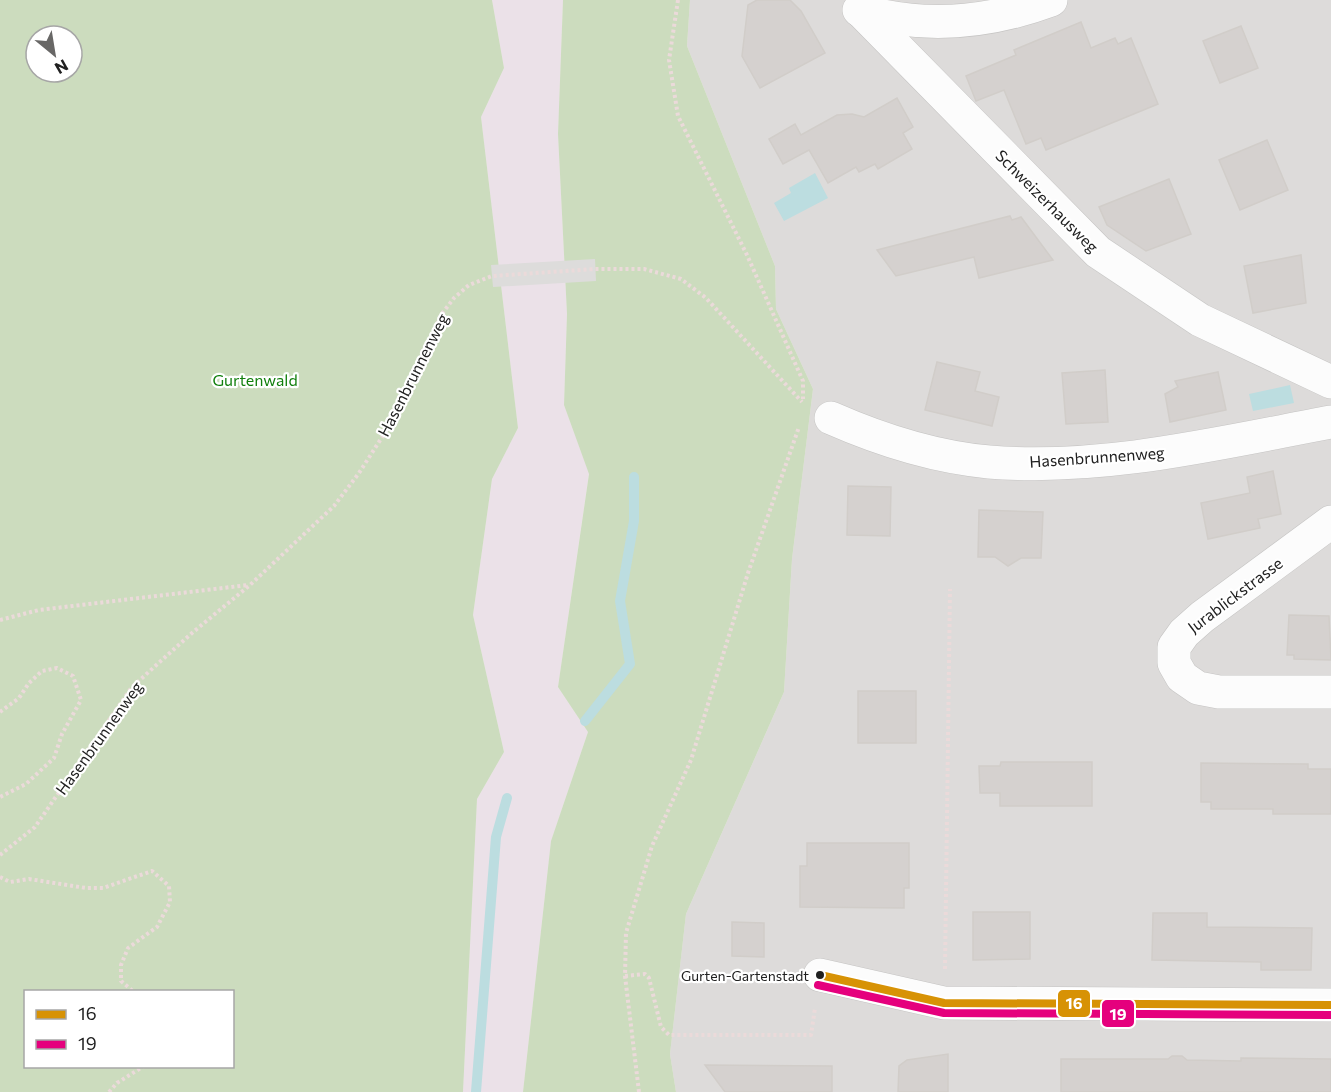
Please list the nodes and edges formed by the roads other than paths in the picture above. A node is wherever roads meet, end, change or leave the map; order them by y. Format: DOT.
graph roads {
  1 [pos="1051,0"];
  2 [pos="853,5"];
  3 [pos="1331,382"];
  4 [pos="817,419"];
  5 [pos="1331,422"];
  6 [pos="1331,522"];
  7 [pos="1331,692"];
  8 [pos="820,975"];
  9 [pos="1331,1005"];
  1 -- 2 [label="street"];
  2 -- 3 [label="street, Schweizerhausweg"];
  4 -- 5 [label="street, Hasenbrunnenweg"];
  6 -- 7 [label="street, Jurablickstrasse"];
  8 -- 9 [label="street"];
}
